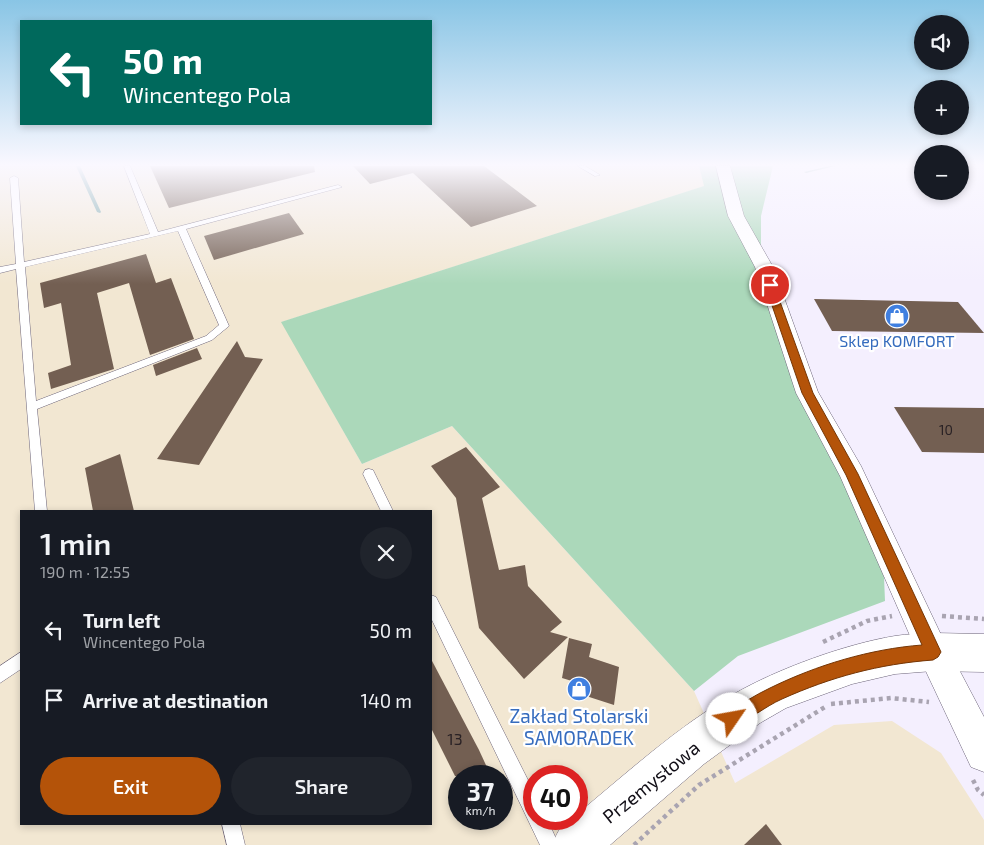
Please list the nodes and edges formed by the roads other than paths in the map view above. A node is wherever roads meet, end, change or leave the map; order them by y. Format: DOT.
graph roads {
  1 [pos="16,205"];
  2 [pos="143,205"];
  3 [pos="267,205"];
  4 [pos="733,205"];
  5 [pos="180,228"];
  6 [pos="155,235"];
  7 [pos="20,265"];
  8 [pos="0,270"];
  9 [pos="31,407"];
  10 [pos="369,474"];
  11 [pos="41,510"];
  12 [pos="387,510"];
  13 [pos="432,604"];
  14 [pos="933,652"];
  15 [pos="984,653"];
  16 [pos="20,661"];
  17 [pos="0,675"];
  18 [pos="984,754"];
  19 [pos="523,790"];
  20 [pos="231,825"];
  21 [pos="542,830"];
  22 [pos="236,845"];
  23 [pos="550,845"];
  24 [pos="574,845"];
  1 -- 7 [label="lane"];
  2 -- 6 [label="lane"];
  3 -- 5 [label="lane"];
  4 -- 14 [label="street"];
  5 -- 6 [label="lane"];
  5 -- 9 [label="lane"];
  6 -- 7 [label="lane"];
  7 -- 8 [label="lane"];
  7 -- 9 [label="lane"];
  9 -- 11 [label="lane"];
  10 -- 12 [label="lane"];
  13 -- 19 [label="lane"];
  14 -- 15 [label="street, Przemysłowa"];
  14 -- 18 [label="street"];
  14 -- 24 [label="street, Przemysłowa"];
  16 -- 17 [label="lane"];
  20 -- 22 [label="lane"];
  21 -- 23 [label="lane"];
}
